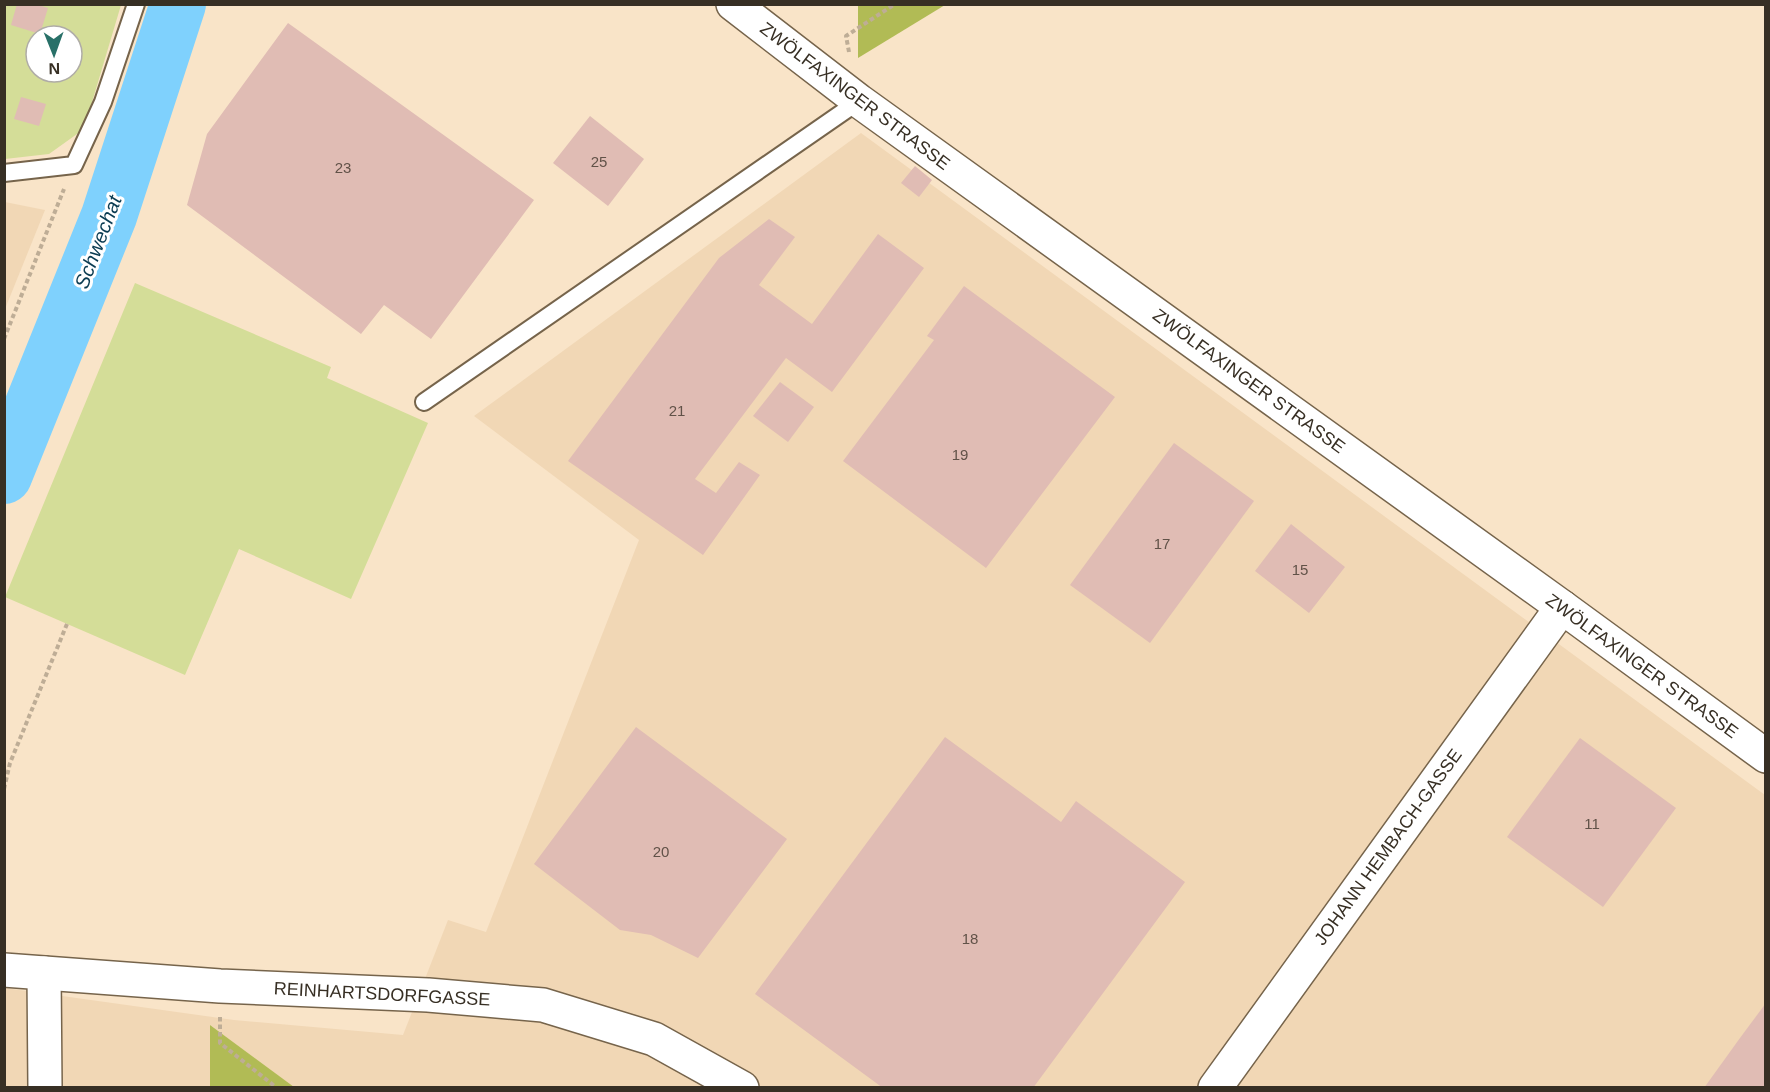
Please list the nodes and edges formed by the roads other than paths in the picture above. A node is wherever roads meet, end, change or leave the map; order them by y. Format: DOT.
graph roads {
  1 [pos="136,4"];
  2 [pos="733,4"];
  3 [pos="859,101"];
  4 [pos="4,173"];
  5 [pos="424,402"];
  6 [pos="1562,607"];
  7 [pos="1766,756"];
  8 [pos="4,970"];
  9 [pos="44,973"];
  10 [pos="45,1088"];
  11 [pos="742,1088"];
  12 [pos="1215,1088"];
  1 -- 4 [label="lane"];
  2 -- 3 [label="street, ZWÖLFAXINGER STRASSE"];
  3 -- 5 [label="lane"];
  3 -- 6 [label="street, ZWÖLFAXINGER STRASSE"];
  6 -- 7 [label="street, ZWÖLFAXINGER STRASSE"];
  6 -- 12 [label="street, JOHANN HEMBACH-GASSE"];
  8 -- 9 [label="street, REINHARTSDORFGASSE"];
  9 -- 10 [label="street"];
  9 -- 11 [label="street, REINHARTSDORFGASSE"];
}
